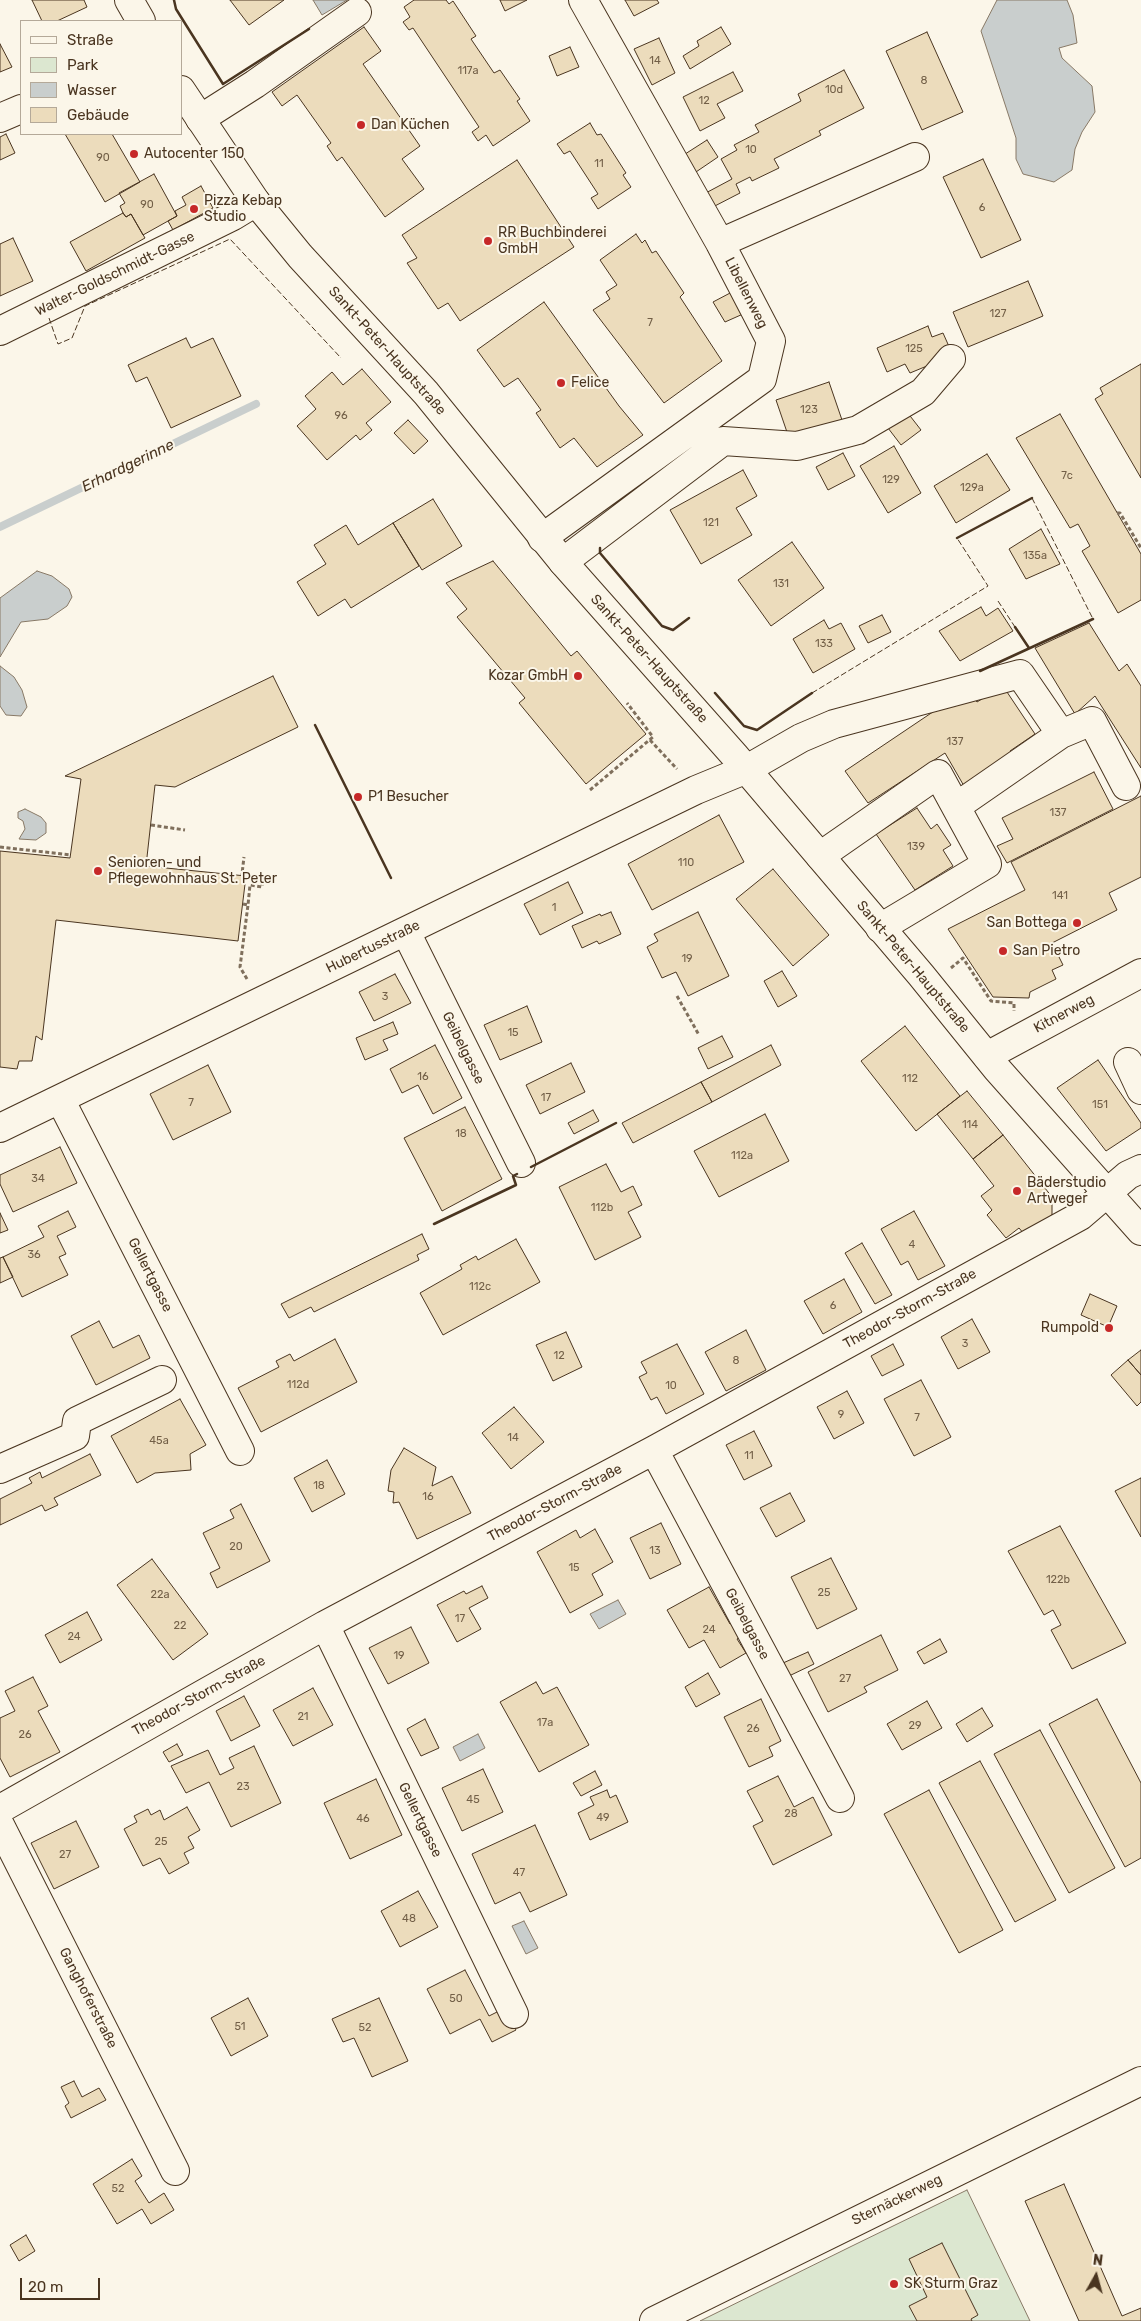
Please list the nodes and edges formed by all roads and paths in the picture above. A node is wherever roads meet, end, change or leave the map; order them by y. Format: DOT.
graph roads {
  1 [pos="129,0"];
  2 [pos="583,0"];
  3 [pos="357,12"];
  4 [pos="139,20"];
  5 [pos="182,92"];
  6 [pos="20,109"];
  7 [pos="0,118"];
  8 [pos="200,119"];
  9 [pos="915,157"];
  10 [pos="256,202"];
  11 [pos="720,243"];
  12 [pos="0,331"];
  13 [pos="951,359"];
  14 [pos="1117,514"];
  15 [pos="542,538"];
  16 [pos="1141,548"];
  17 [pos="563,562"];
  18 [pos="627,703"];
  19 [pos="1061,734"];
  20 [pos="650,740"];
  21 [pos="747,769"];
  22 [pos="679,772"];
  23 [pos="1126,786"];
  24 [pos="590,790"];
  25 [pos="957,806"];
  26 [pos="150,825"];
  27 [pos="185,830"];
  28 [pos="0,847"];
  29 [pos="71,854"];
  30 [pos="820,856"];
  31 [pos="244,857"];
  32 [pos="243,904"];
  33 [pos="248,904"];
  34 [pos="880,928"];
  35 [pos="406,932"];
  36 [pos="951,968"];
  37 [pos="1141,973"];
  38 [pos="247,980"];
  39 [pos="677,996"];
  40 [pos="1014,1008"];
  41 [pos="699,1035"];
  42 [pos="987,1056"];
  43 [pos="1128,1062"];
  44 [pos="1141,1090"];
  45 [pos="60,1099"];
  46 [pos="0,1128"];
  47 [pos="521,1163"];
  48 [pos="1141,1169"];
  49 [pos="1107,1194"];
  50 [pos="1141,1231"];
  51 [pos="162,1380"];
  52 [pos="654,1450"];
  53 [pos="240,1452"];
  54 [pos="0,1469"];
  55 [pos="325,1625"];
  56 [pos="840,1798"];
  57 [pos="0,1809"];
  58 [pos="0,1825"];
  59 [pos="514,2014"];
  60 [pos="1141,2080"];
  61 [pos="175,2171"];
  62 [pos="654,2321"];
  1 -- 4 [label="street"];
  2 -- 11 [label="street, Libellenweg"];
  3 -- 8 [label="street"];
  5 -- 8 [label="street, Sankt-Peter-Hauptstraße"];
  6 -- 7 [label="street"];
  8 -- 10 [label="street, Sankt-Peter-Hauptstraße"];
  9 -- 11 [label="street"];
  10 -- 12 [label="street, Walter-Goldschmidt-Gasse"];
  10 -- 15 [label="street, Sankt-Peter-Hauptstraße"];
  11 -- 15 [label="street, Libellenweg"];
  13 -- 17 [label="street"];
  14 -- 16 [label="path"];
  15 -- 17 [label="street, Sankt-Peter-Hauptstraße"];
  17 -- 21 [label="street, Sankt-Peter-Hauptstraße"];
  18 -- 20 [label="path"];
  19 -- 21 [label="street, Hubertusstraße"];
  19 -- 23 [label="street"];
  19 -- 25 [label="street"];
  20 -- 22 [label="path"];
  20 -- 24 [label="path"];
  21 -- 30 [label="street, Sankt-Peter-Hauptstraße"];
  21 -- 35 [label="street, Hubertusstraße"];
  25 -- 30 [label="street"];
  25 -- 34 [label="street"];
  26 -- 27 [label="path"];
  28 -- 29 [label="path"];
  30 -- 34 [label="street, Sankt-Peter-Hauptstraße"];
  31 -- 33 [label="path"];
  32 -- 33 [label="path"];
  33 -- 38 [label="path"];
  34 -- 42 [label="street, Sankt-Peter-Hauptstraße"];
  35 -- 45 [label="street, Hubertusstraße"];
  35 -- 47 [label="street, Geibelgasse"];
  36 -- 40 [label="path"];
  37 -- 42 [label="street, Kitnerweg"];
  39 -- 41 [label="path"];
  42 -- 49 [label="street, Sankt-Peter-Hauptstraße"];
  43 -- 44 [label="street"];
  45 -- 46 [label="street, Hubertusstraße"];
  45 -- 53 [label="street, Gellertgasse"];
  48 -- 49 [label="street"];
  49 -- 50 [label="street, Sankt-Peter-Hauptstraße"];
  49 -- 52 [label="street, Theodor-Storm-Straße"];
  51 -- 54 [label="street"];
  52 -- 55 [label="street, Theodor-Storm-Straße"];
  52 -- 56 [label="street, Geibelgasse"];
  55 -- 57 [label="street, Theodor-Storm-Straße"];
  55 -- 59 [label="street, Gellertgasse"];
  58 -- 61 [label="street, Ganghoferstraße"];
  60 -- 62 [label="street, Sternäckerweg"];
}
